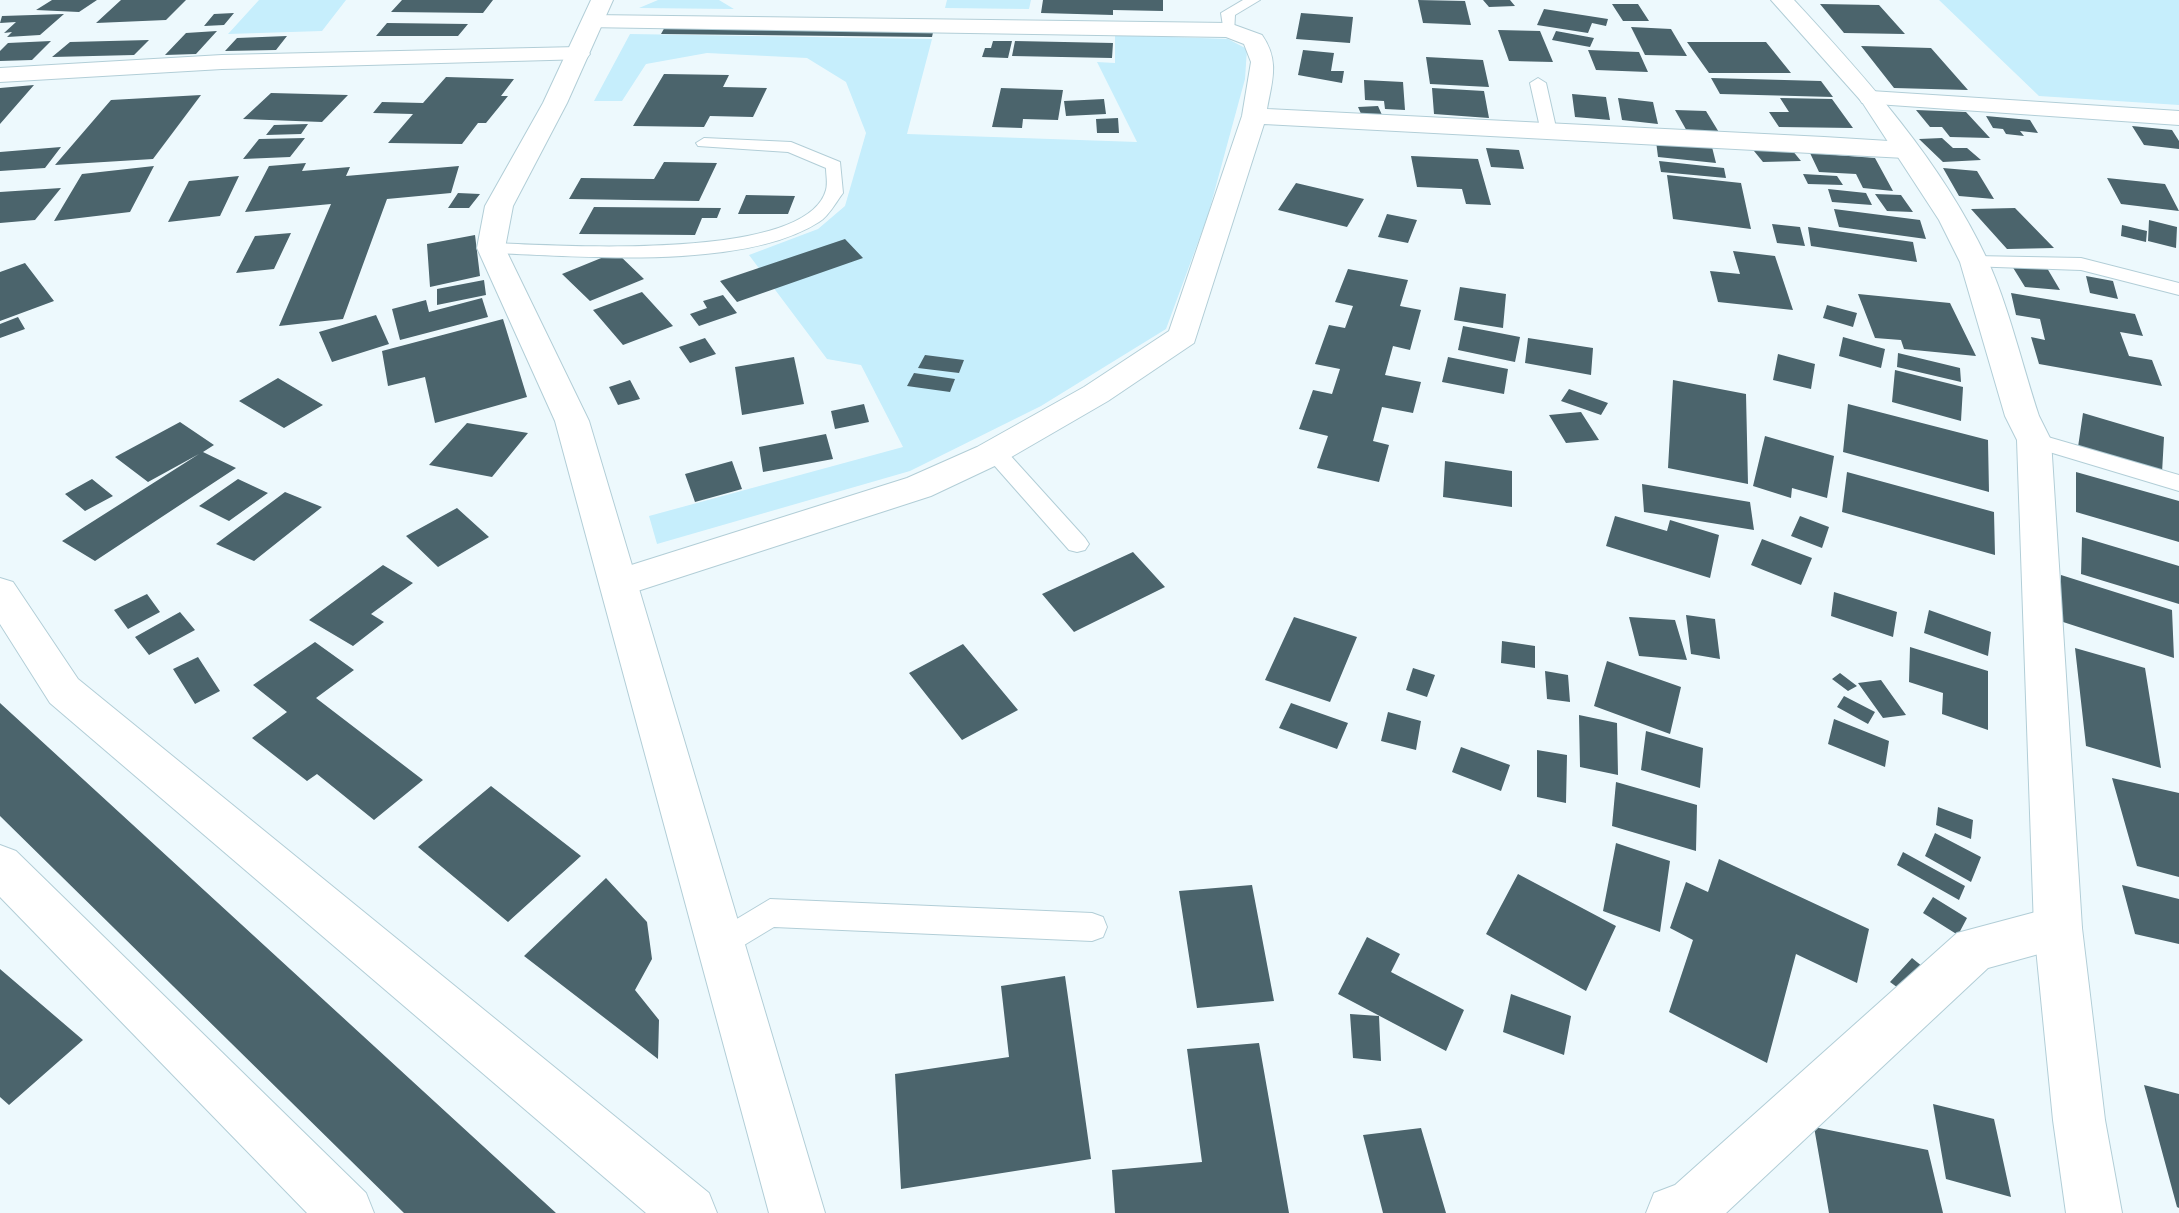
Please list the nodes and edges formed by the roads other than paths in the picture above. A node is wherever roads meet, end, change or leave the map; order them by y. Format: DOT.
graph roads {
  1 [pos="1252,0"];
  2 [pos="1782,0"];
  3 [pos="839,12"];
  4 [pos="591,25"];
  5 [pos="1229,30"];
  6 [pos="0,75"];
  7 [pos="1538,83"];
  8 [pos="1871,98"];
  9 [pos="1254,116"];
  10 [pos="2179,118"];
  11 [pos="1549,132"];
  12 [pos="704,143"];
  13 [pos="1905,150"];
  14 [pos="491,248"];
  15 [pos="1974,262"];
  16 [pos="2179,289"];
  17 [pos="2034,440"];
  18 [pos="989,455"];
  19 [pos="2179,483"];
  20 [pos="1077,544"];
  21 [pos="620,583"];
  22 [pos="0,592"];
  23 [pos="0,866"];
  24 [pos="1092,927"];
  25 [pos="2058,928"];
  26 [pos="721,945"];
  27 [pos="346,1213"];
  28 [pos="689,1213"];
  29 [pos="797,1213"];
  30 [pos="1674,1213"];
  31 [pos="2094,1213"];
  1 -- 5 [label="lane"];
  2 -- 8 [label="street"];
  3 -- 4 [label="street"];
  3 -- 5 [label="street"];
  4 -- 6 [label="street"];
  4 -- 14 [label="street"];
  5 -- 9 [label="street"];
  7 -- 11 [label="lane"];
  8 -- 10 [label="street"];
  8 -- 13 [label="street"];
  9 -- 11 [label="street"];
  9 -- 18 [label="street"];
  11 -- 13 [label="street"];
  12 -- 14 [label="lane"];
  13 -- 15 [label="street"];
  14 -- 21 [label="street"];
  15 -- 16 [label="lane"];
  15 -- 17 [label="street"];
  17 -- 19 [label="lane"];
  17 -- 25 [label="street"];
  18 -- 20 [label="lane"];
  18 -- 21 [label="street"];
  21 -- 26 [label="street"];
  22 -- 28 [label="street"];
  23 -- 27 [label="street"];
  24 -- 26 [label="lane"];
  25 -- 30 [label="street"];
  25 -- 31 [label="street"];
  26 -- 29 [label="street"];
}
